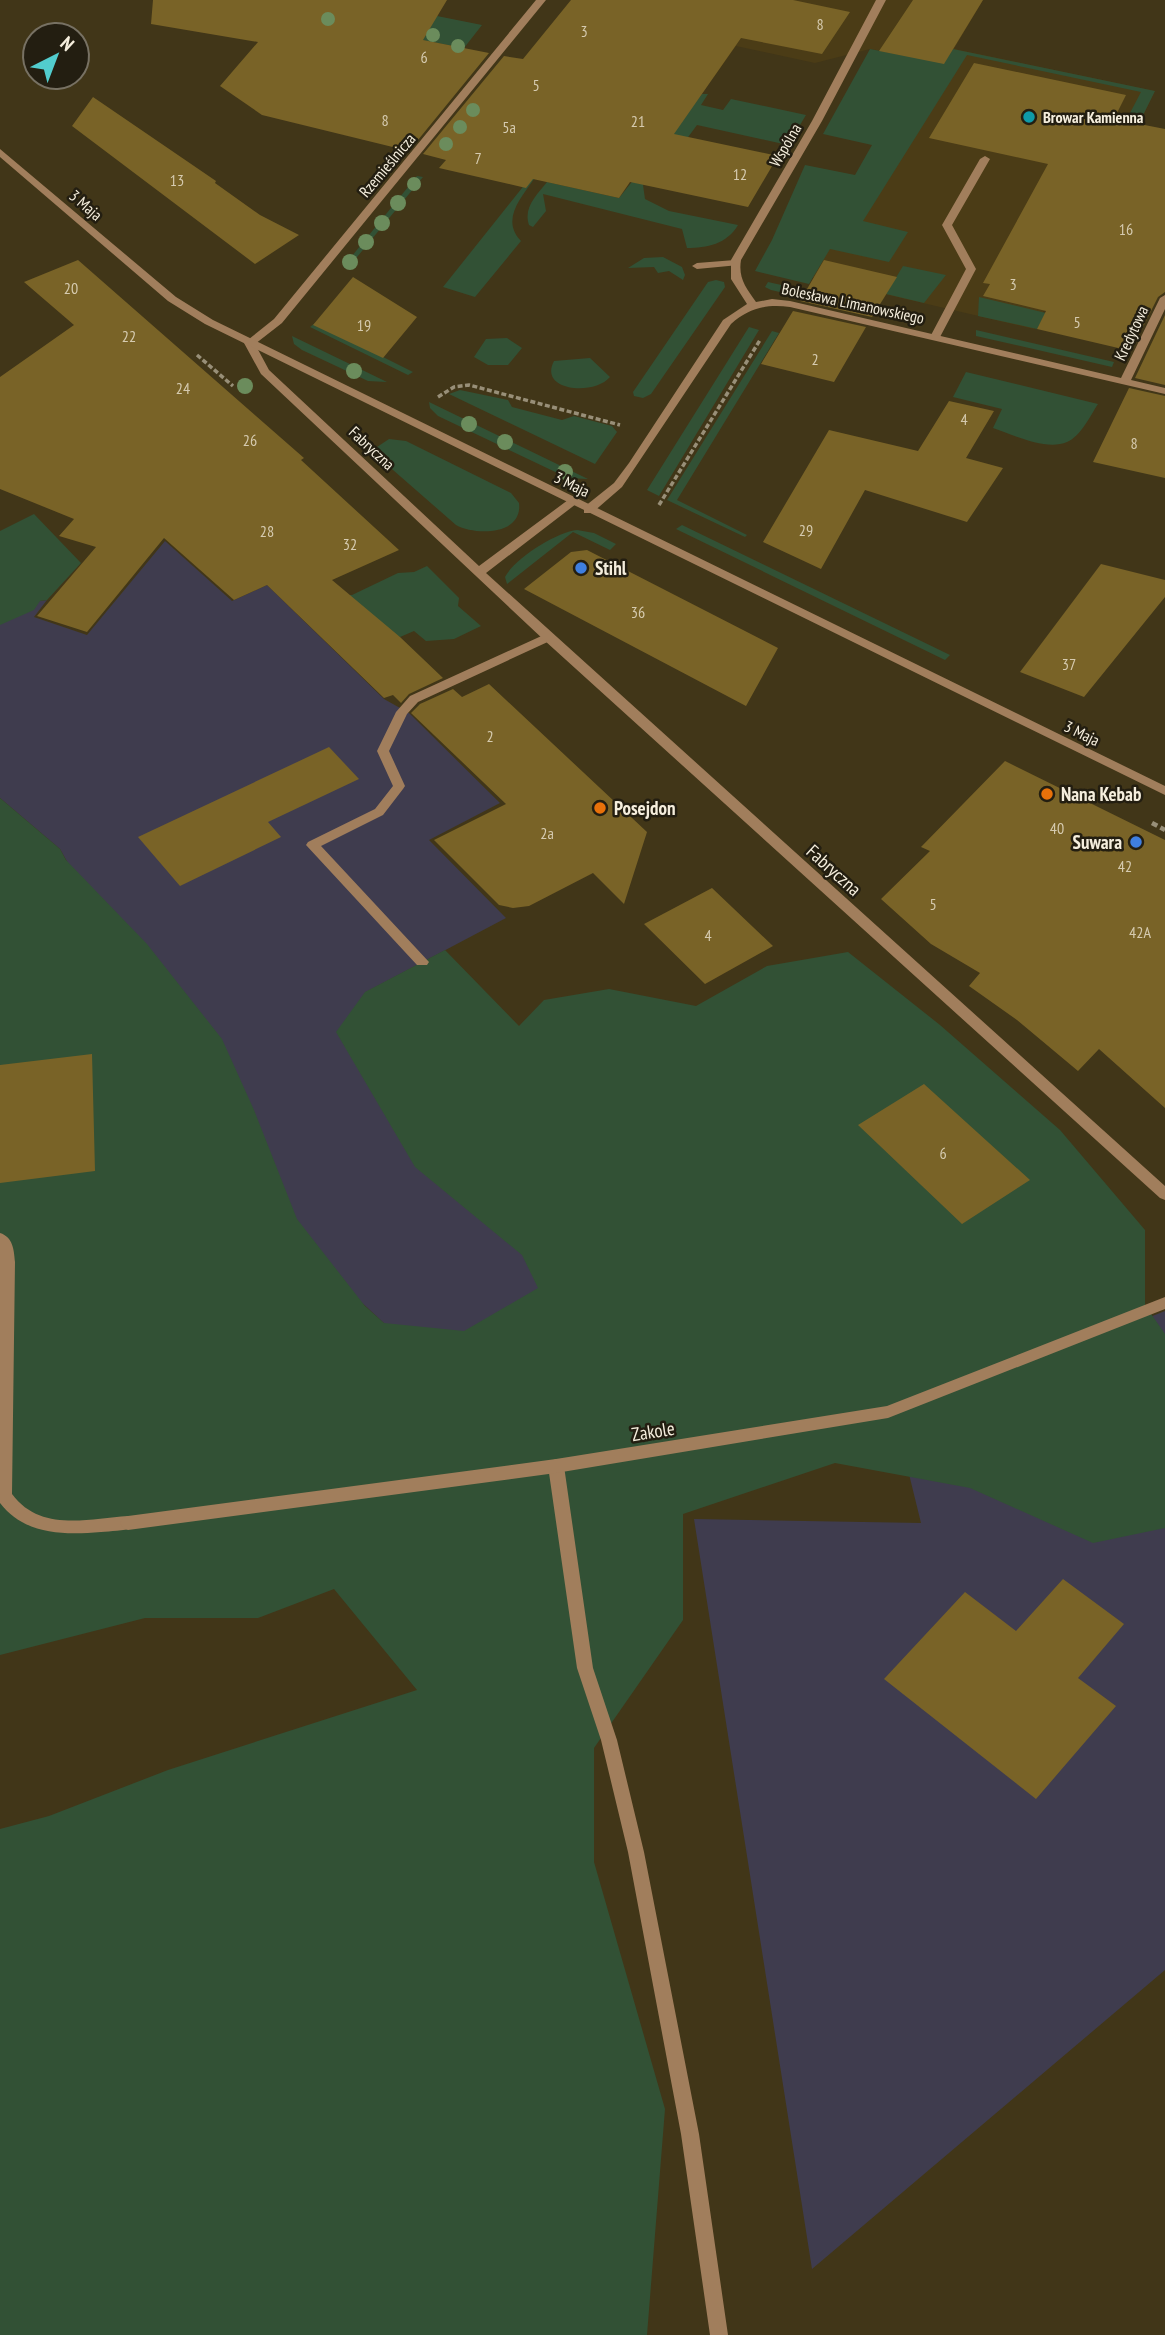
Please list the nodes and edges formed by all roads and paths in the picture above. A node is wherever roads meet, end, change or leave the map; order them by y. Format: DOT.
graph roads {
  1 [pos="541,0"];
  2 [pos="881,0"];
  3 [pos="0,152"];
  4 [pos="985,159"];
  5 [pos="735,263"];
  6 [pos="697,266"];
  7 [pos="1165,298"];
  8 [pos="753,305"];
  9 [pos="935,337"];
  10 [pos="761,338"];
  11 [pos="249,343"];
  12 [pos="1125,381"];
  13 [pos="1165,391"];
  14 [pos="437,398"];
  15 [pos="622,433"];
  16 [pos="572,502"];
  17 [pos="659,505"];
  18 [pos="588,510"];
  19 [pos="478,573"];
  20 [pos="548,637"];
  21 [pos="1165,791"];
  22 [pos="1140,817"];
  23 [pos="1165,830"];
  24 [pos="422,962"];
  25 [pos="1165,1194"];
  26 [pos="0,1239"];
  27 [pos="1165,1304"];
  28 [pos="556,1466"];
  29 [pos="719,2335"];
  1 -- 11 [label="street, Rzemieślnicza"];
  2 -- 5 [label="street, Wspólna"];
  3 -- 11 [label="street, 3 Maja"];
  4 -- 9 [label="street"];
  5 -- 6 [label="street"];
  5 -- 8 [label="street"];
  7 -- 12 [label="street, Kredytowa"];
  8 -- 9 [label="street, Bolesława Limanowskiego"];
  8 -- 18 [label="street, Bolesława Limanowskiego"];
  9 -- 12 [label="street, Bolesława Limanowskiego"];
  10 -- 17 [label="path"];
  11 -- 16 [label="street, 3 Maja"];
  11 -- 19 [label="street, Fabryczna"];
  12 -- 13 [label="street, Bolesława Limanowskiego"];
  14 -- 15 [label="path"];
  16 -- 18 [label="street, 3 Maja"];
  16 -- 19 [label="street"];
  18 -- 21 [label="street, 3 Maja"];
  19 -- 20 [label="street, Fabryczna"];
  20 -- 24 [label="street"];
  20 -- 25 [label="street, Fabryczna"];
  22 -- 23 [label="path"];
  26 -- 28 [label="street, Zakole"];
  27 -- 28 [label="street, Zakole"];
  28 -- 29 [label="street"];
}
